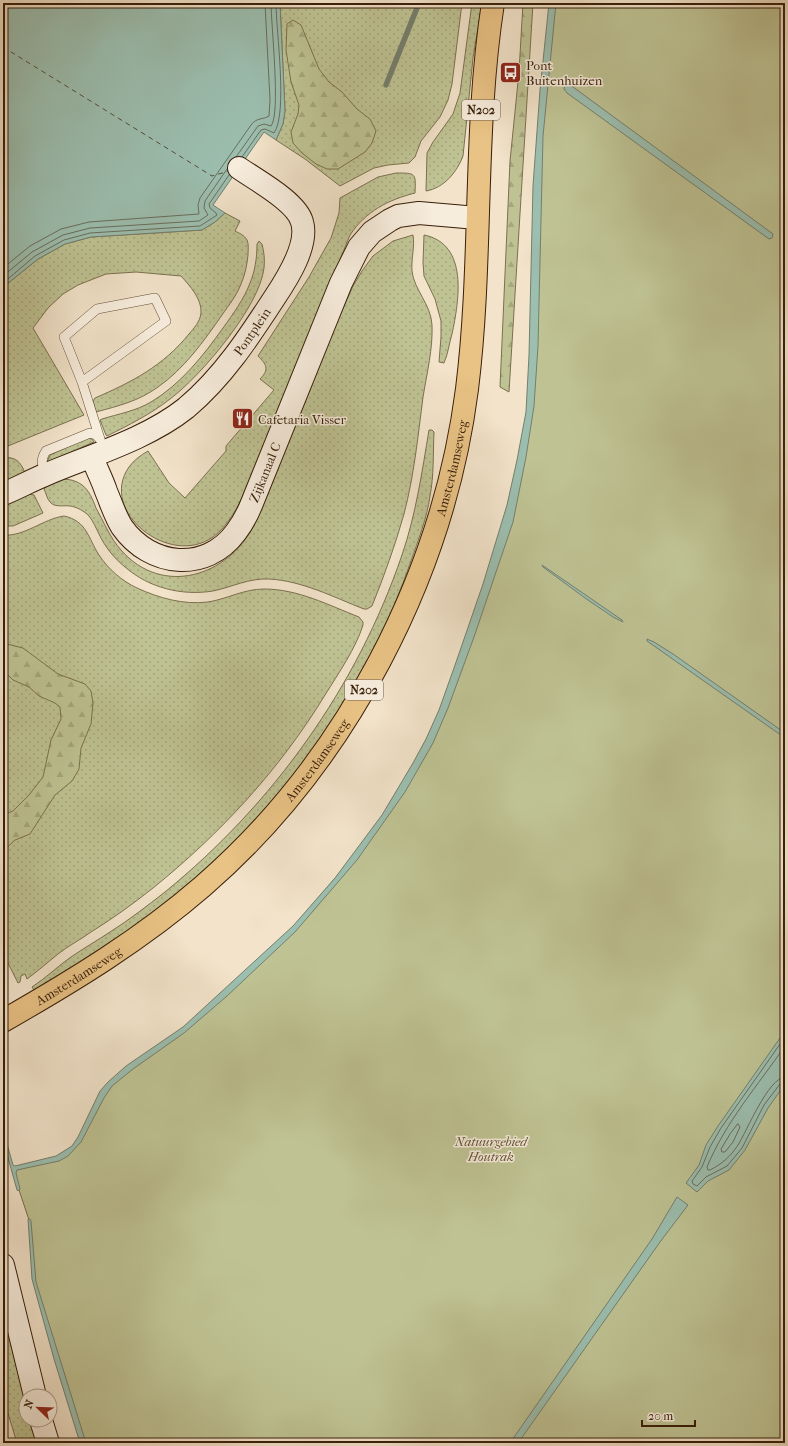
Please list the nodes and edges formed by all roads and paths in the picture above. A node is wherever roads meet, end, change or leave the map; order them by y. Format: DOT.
graph roads {
  1 [pos="493,3"];
  2 [pos="239,168"];
  3 [pos="477,218"];
  4 [pos="82,382"];
  5 [pos="92,457"];
  6 [pos="46,474"];
  7 [pos="3,494"];
  8 [pos="5,1020"];
  9 [pos="3,1265"];
  10 [pos="33,1388"];
  11 [pos="43,1428"];
  12 [pos="48,1443"];
  1 -- 3 [label="main road, N202"];
  2 -- 5 [label="street, Pontplein"];
  3 -- 5 [label="street, Zijkanaal C"];
  3 -- 8 [label="main road, Amsterdamseweg / N202"];
  4 -- 4 [label="lane"];
  4 -- 6 [label="lane"];
  5 -- 6 [label="street"];
  6 -- 7 [label="street"];
  9 -- 10 [label="street"];
  11 -- 12 [label="street"];
}
